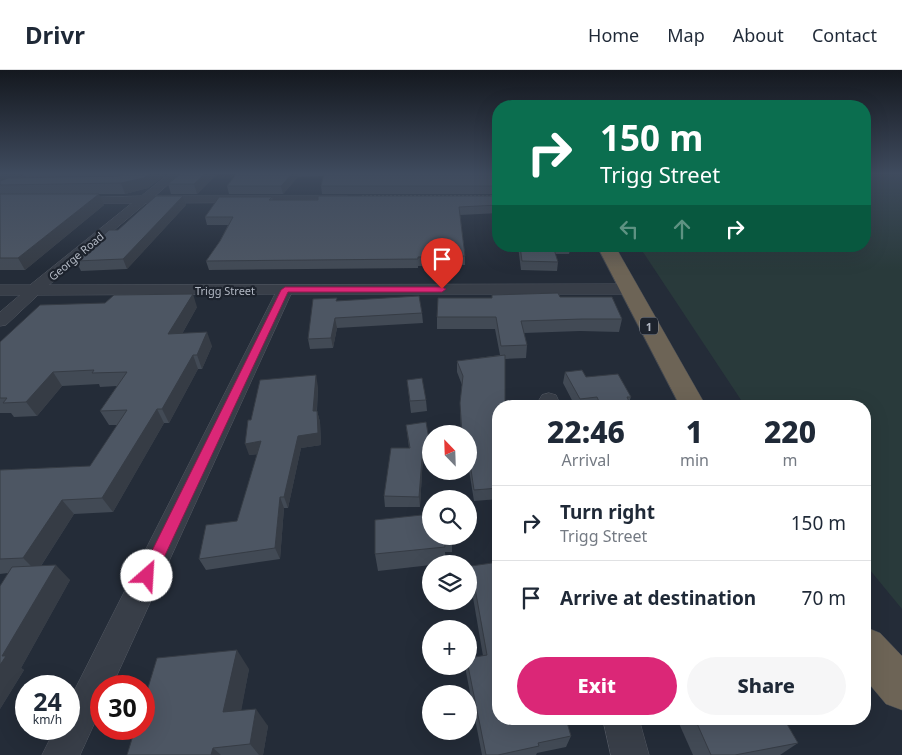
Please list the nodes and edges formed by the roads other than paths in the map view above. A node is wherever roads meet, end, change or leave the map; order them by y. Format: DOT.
graph roads {
  1 [pos="137,205"];
  2 [pos="609,252"];
  3 [pos="629,289"];
  4 [pos="0,290"];
  5 [pos="34,290"];
  6 [pos="285,290"];
  7 [pos="0,321"];
  8 [pos="690,400"];
  9 [pos="871,654"];
  10 [pos="902,688"];
  11 [pos="623,725"];
  12 [pos="61,755"];
  13 [pos="630,755"];
  1 -- 5 [label="street, George Road"];
  2 -- 3 [label="highway, 1"];
  3 -- 6 [label="street, Trigg Street"];
  3 -- 8 [label="highway, 1"];
  4 -- 5 [label="street, Trigg Street"];
  5 -- 6 [label="street, Trigg Street"];
  5 -- 7 [label="street, George Road"];
  6 -- 12 [label="street"];
  9 -- 10 [label="highway"];
  11 -- 13 [label="street"];
}
